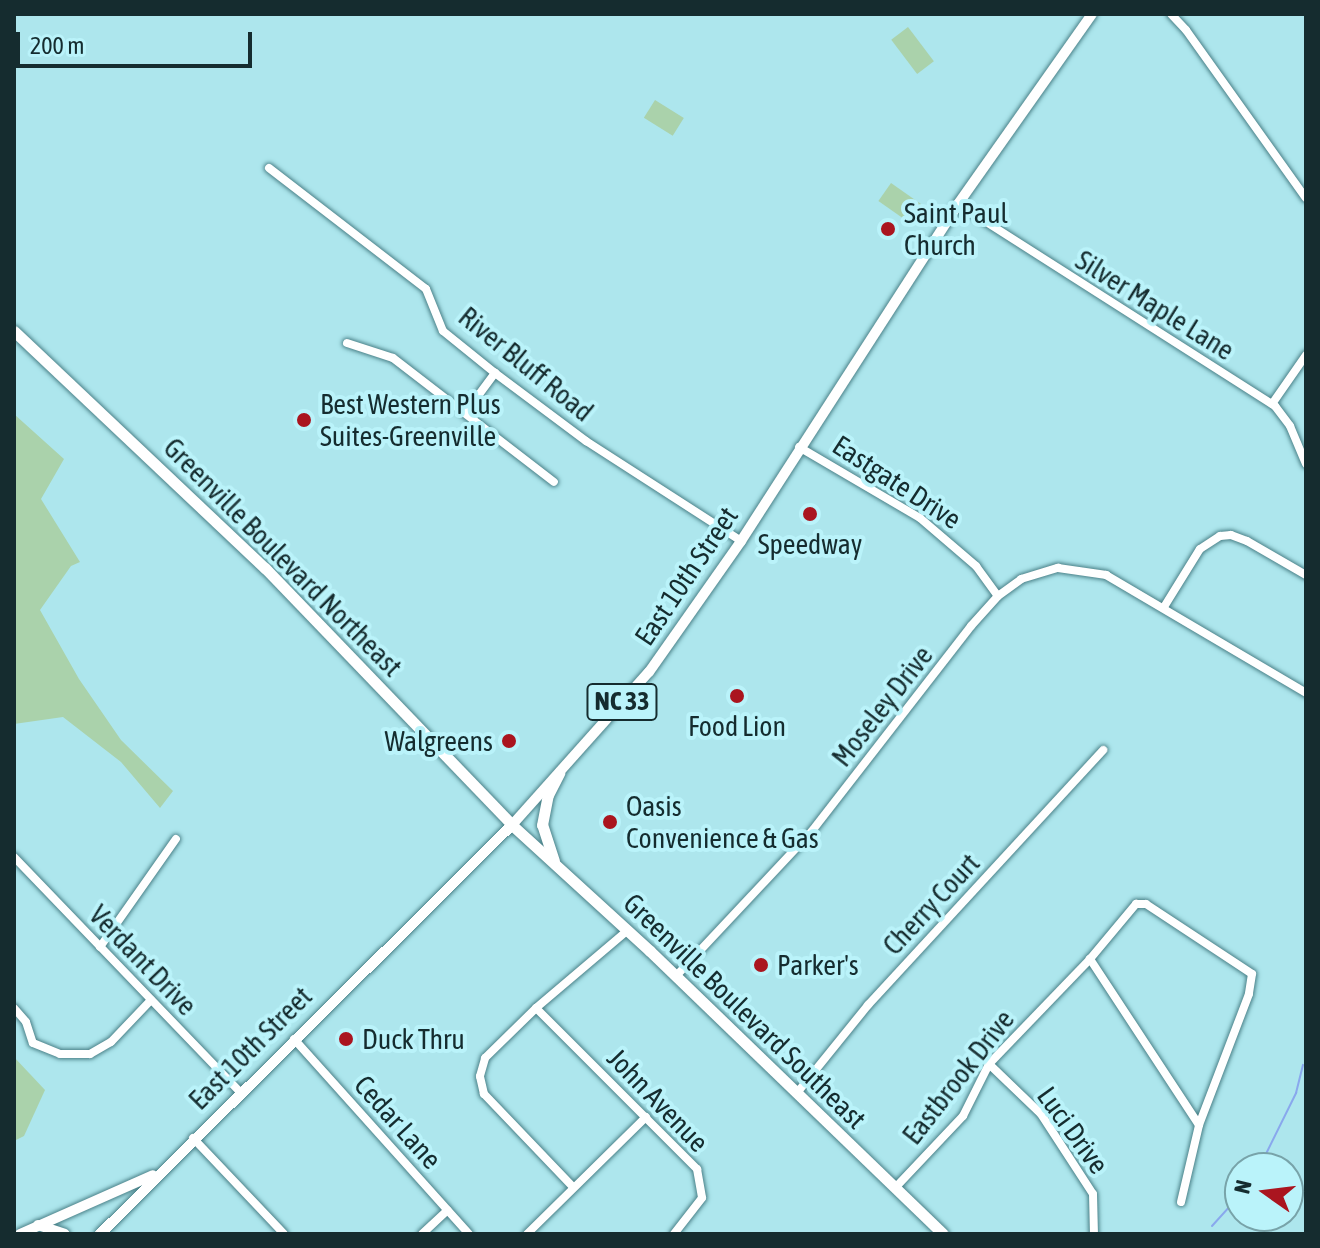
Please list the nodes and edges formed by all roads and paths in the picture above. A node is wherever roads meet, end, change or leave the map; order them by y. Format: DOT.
graph roads {
  1 [pos="1092,14"];
  2 [pos="1171,14"];
  3 [pos="269,168"];
  4 [pos="1306,198"];
  5 [pos="958,204"];
  6 [pos="14,331"];
  7 [pos="347,343"];
  8 [pos="1306,355"];
  9 [pos="495,373"];
  10 [pos="1272,404"];
  11 [pos="466,412"];
  12 [pos="799,447"];
  13 [pos="1306,464"];
  14 [pos="554,482"];
  15 [pos="741,541"];
  16 [pos="1306,575"];
  17 [pos="998,596"];
  18 [pos="1164,607"];
  19 [pos="1306,693"];
  20 [pos="1103,750"];
  21 [pos="559,773"];
  22 [pos="512,825"];
  23 [pos="176,839"];
  24 [pos="14,857"];
  25 [pos="556,865"];
  26 [pos="628,930"];
  27 [pos="100,947"];
  28 [pos="1090,959"];
  29 [pos="676,976"];
  30 [pos="151,1000"];
  31 [pos="14,1008"];
  32 [pos="536,1008"];
  33 [pos="294,1039"];
  34 [pos="989,1064"];
  35 [pos="240,1092"];
  36 [pos="797,1093"];
  37 [pos="646,1117"];
  38 [pos="1199,1125"];
  39 [pos="193,1138"];
  40 [pos="158,1173"];
  41 [pos="573,1187"];
  42 [pos="895,1188"];
  43 [pos="1181,1202"];
  44 [pos="448,1210"];
  45 [pos="38,1225"];
  46 [pos="278,1232"];
  47 [pos="20,1234"];
  48 [pos="65,1234"];
  49 [pos="100,1234"];
  50 [pos="422,1234"];
  51 [pos="469,1234"];
  52 [pos="527,1234"];
  53 [pos="674,1234"];
  54 [pos="943,1234"];
  55 [pos="1094,1234"];
  1 -- 5 [label="main road, East 10th Street / NC 33"];
  2 -- 4 [label="street"];
  3 -- 9 [label="street, River Bluff Road"];
  5 -- 10 [label="street, Silver Maple Lane"];
  5 -- 12 [label="main road, East 10th Street / NC 33"];
  6 -- 22 [label="highway, Greenville Boulevard Northeast"];
  7 -- 11 [label="street"];
  8 -- 10 [label="street"];
  9 -- 11 [label="street"];
  9 -- 15 [label="street, River Bluff Road"];
  10 -- 13 [label="street, Silver Maple Lane"];
  11 -- 14 [label="street"];
  12 -- 15 [label="main road, East 10th Street / NC 33"];
  12 -- 17 [label="street, Eastgate Drive"];
  15 -- 21 [label="main road, East 10th Street / NC 33"];
  16 -- 18 [label="street"];
  17 -- 18 [label="street, Moseley Drive"];
  17 -- 29 [label="street, Moseley Drive"];
  18 -- 19 [label="street, Moseley Drive"];
  20 -- 36 [label="street, Cherry Court"];
  21 -- 22 [label="main road, East 10th Street / NC 33"];
  21 -- 25 [label="highway"];
  22 -- 25 [label="highway, Greenville Boulevard Southeast"];
  22 -- 33 [label="main road, East 10th Street"];
  23 -- 27 [label="street"];
  24 -- 27 [label="street, Verdant Drive"];
  25 -- 26 [label="highway, Greenville Boulevard Southeast"];
  26 -- 29 [label="highway, Greenville Boulevard Southeast"];
  26 -- 32 [label="street"];
  27 -- 30 [label="street, Verdant Drive"];
  28 -- 34 [label="street, Eastbrook Drive"];
  28 -- 38 [label="street"];
  28 -- 38 [label="street, Eastbrook Drive"];
  29 -- 36 [label="highway, Greenville Boulevard Southeast"];
  30 -- 31 [label="street"];
  30 -- 35 [label="street, Verdant Drive"];
  32 -- 37 [label="street, John Avenue"];
  32 -- 41 [label="street"];
  33 -- 35 [label="main road, East 10th Street"];
  33 -- 44 [label="street, Cedar Lane"];
  34 -- 42 [label="street, Eastbrook Drive"];
  34 -- 55 [label="street, Luci Drive"];
  35 -- 39 [label="main road, East 10th Street"];
  36 -- 42 [label="highway, Greenville Boulevard Southeast"];
  37 -- 41 [label="street"];
  37 -- 53 [label="street, John Avenue"];
  38 -- 43 [label="street, Eastbrook Drive"];
  39 -- 40 [label="main road, East 10th Street"];
  39 -- 46 [label="street"];
  40 -- 45 [label="main road"];
  40 -- 49 [label="main road, East 10th Street"];
  41 -- 52 [label="street"];
  42 -- 54 [label="highway, Greenville Boulevard Southeast"];
  44 -- 50 [label="street"];
  44 -- 51 [label="street, Cedar Lane"];
  45 -- 47 [label="main road"];
  45 -- 48 [label="main road"];
}
